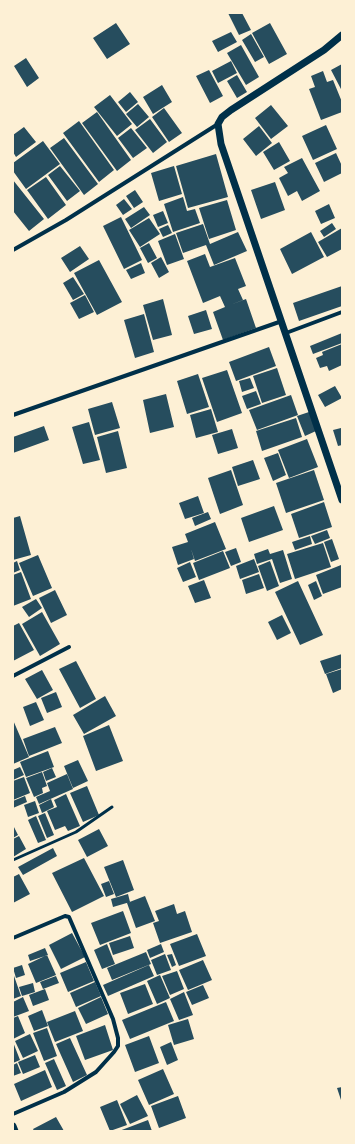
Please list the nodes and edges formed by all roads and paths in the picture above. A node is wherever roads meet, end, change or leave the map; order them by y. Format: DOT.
graph roads {
  1 [pos="342,35"];
  2 [pos="218,124"];
  3 [pos="13,250"];
  4 [pos="342,312"];
  5 [pos="282,321"];
  6 [pos="286,333"];
  7 [pos="13,415"];
  8 [pos="342,500"];
  9 [pos="69,647"];
  10 [pos="13,676"];
  11 [pos="112,807"];
  12 [pos="13,860"];
  13 [pos="13,938"];
  14 [pos="13,1114"];
  15 [pos="13,1126"];
  16 [pos="15,1131"];
  1 -- 2 [label="street"];
  2 -- 3 [label="street"];
  2 -- 5 [label="street"];
  4 -- 6 [label="street"];
  5 -- 6 [label="street"];
  5 -- 7 [label="street"];
  6 -- 8 [label="street"];
  9 -- 10 [label="street"];
  11 -- 12 [label="lane"];
  13 -- 14 [label="street"];
  15 -- 16 [label="street"];
}
